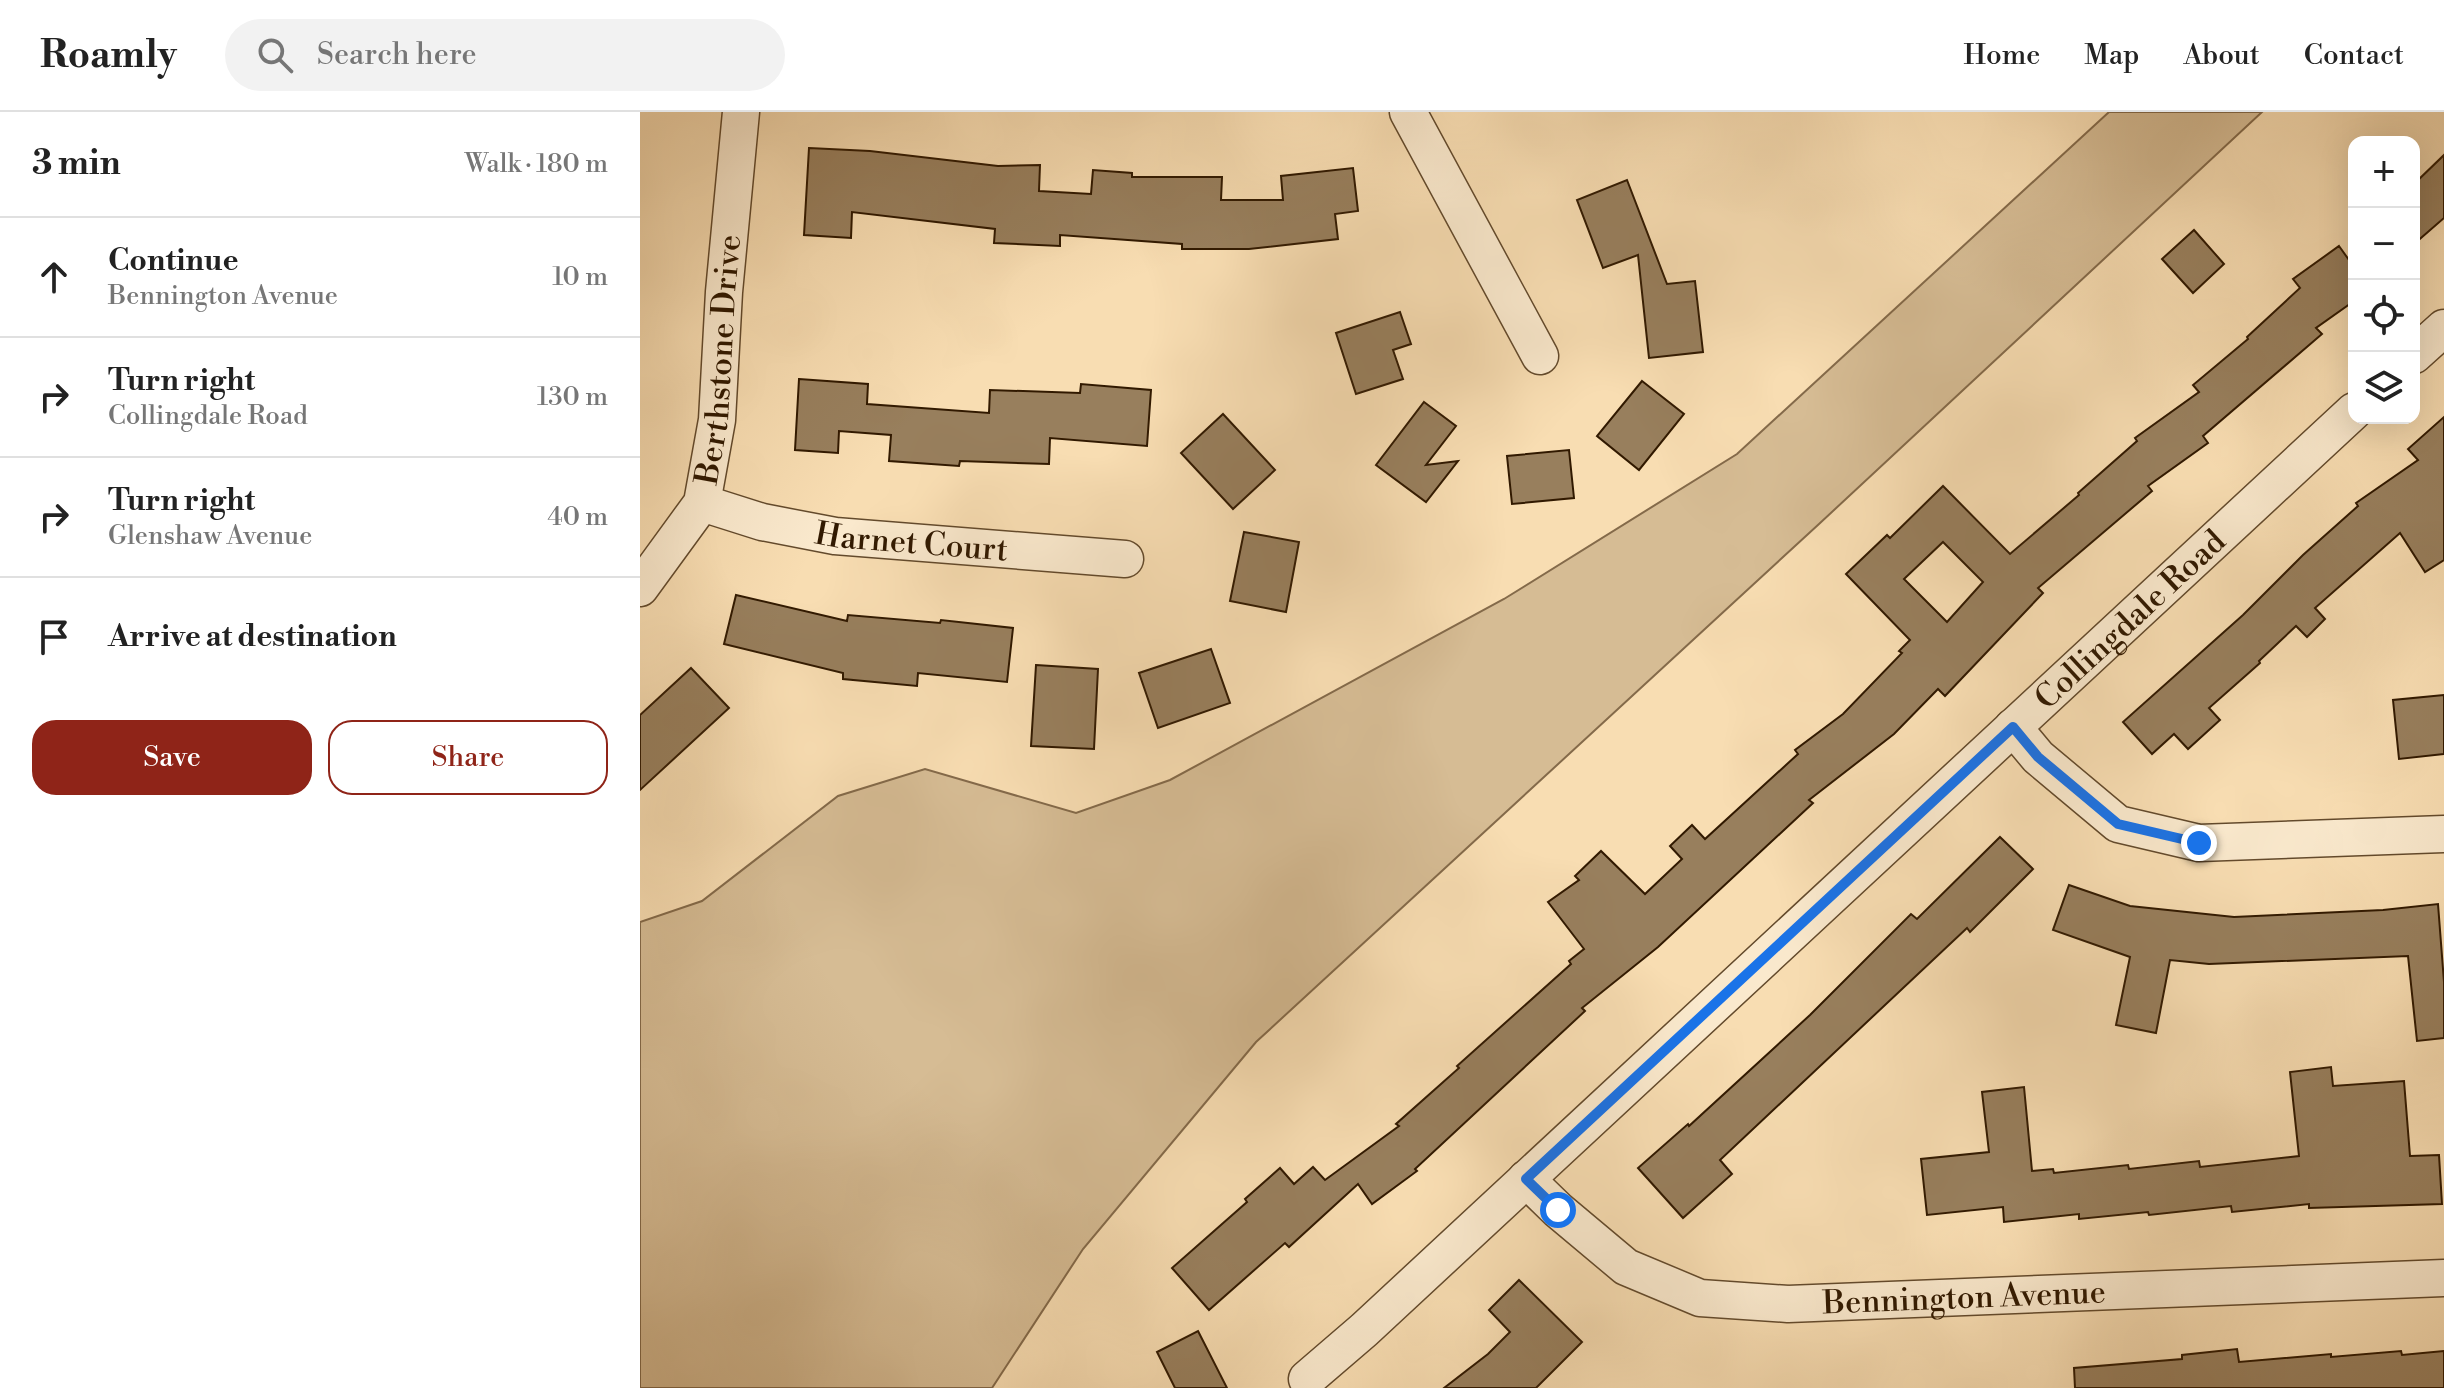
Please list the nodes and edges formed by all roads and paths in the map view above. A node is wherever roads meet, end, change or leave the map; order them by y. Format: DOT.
graph roads {
  1 [pos="741,112"];
  2 [pos="1408,112"];
  3 [pos="2444,328"];
  4 [pos="2417,352"];
  5 [pos="1540,356"];
  6 [pos="2348,417"];
  7 [pos="702,503"];
  8 [pos="1125,559"];
  9 [pos="640,588"];
  10 [pos="2013,727"];
  11 [pos="2444,834"];
  12 [pos="1526,1179"];
  13 [pos="2444,1278"];
  14 [pos="1307,1379"];
  1 -- 7 [label="street, Berthstone Drive"];
  2 -- 5 [label="street"];
  3 -- 4 [label="street"];
  6 -- 10 [label="street, Collingdale Road"];
  7 -- 8 [label="street, Harnet Court"];
  7 -- 9 [label="street, Berthstone Drive"];
  10 -- 11 [label="street"];
  10 -- 12 [label="street, Collingdale Road"];
  12 -- 13 [label="street, Bennington Avenue"];
  12 -- 14 [label="street, Collingdale Road"];
}
